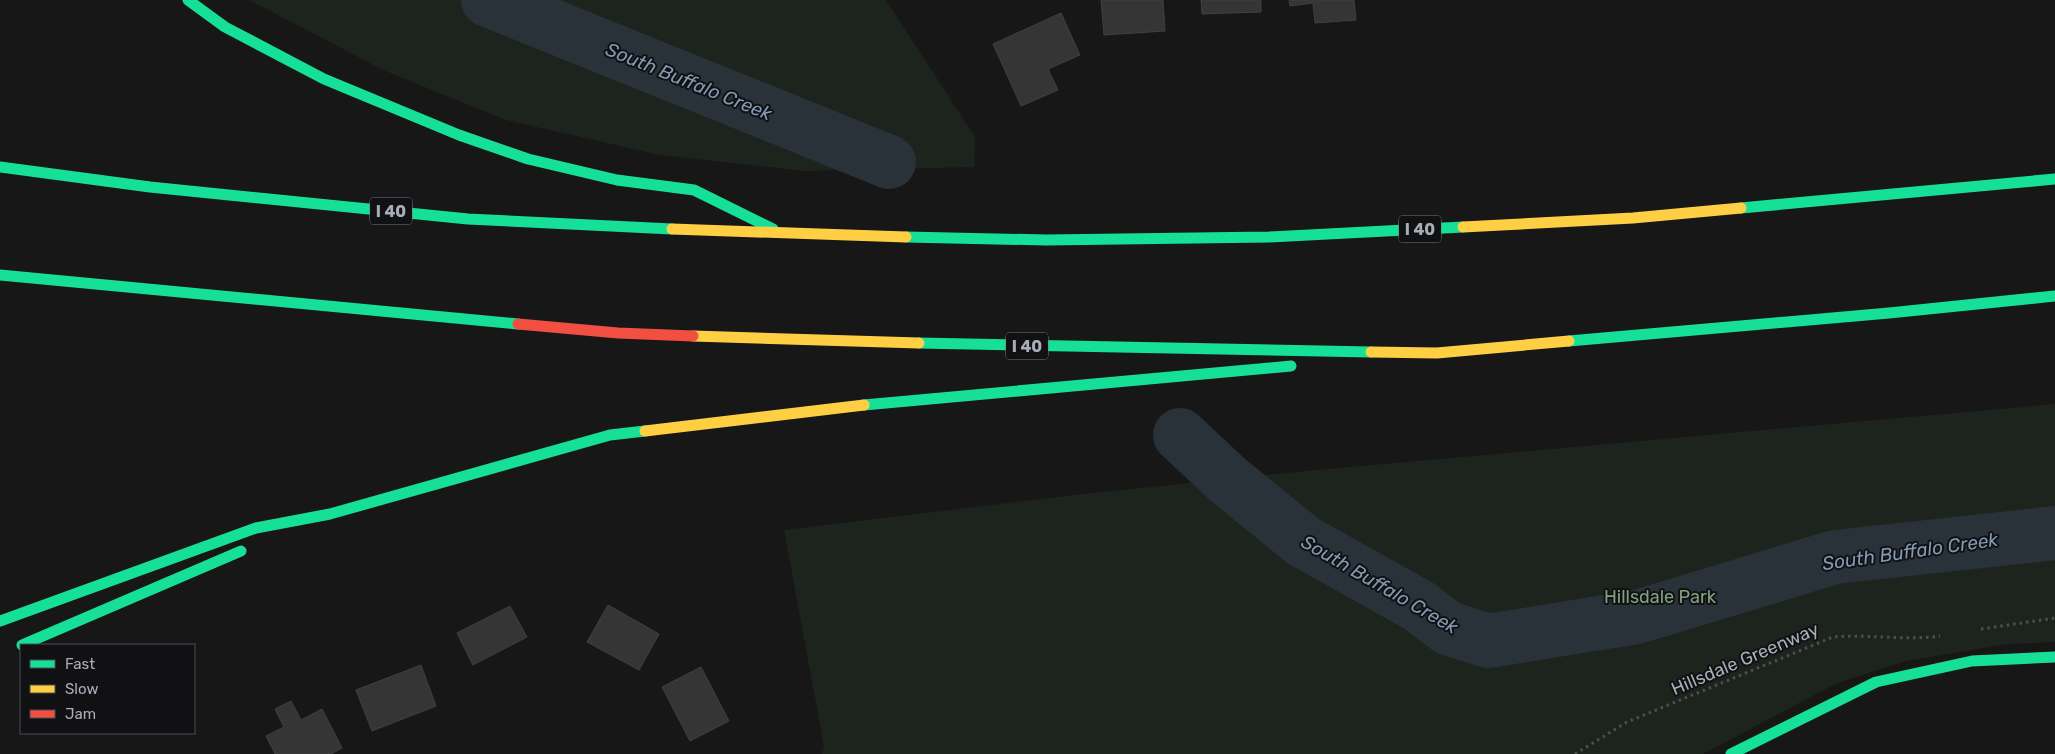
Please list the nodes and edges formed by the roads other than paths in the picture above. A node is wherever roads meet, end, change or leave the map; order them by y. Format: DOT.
graph roads {
  1 [pos="188,0"];
  2 [pos="0,167"];
  3 [pos="2055,179"];
  4 [pos="784,234"];
  5 [pos="0,275"];
  6 [pos="2055,296"];
  7 [pos="1438,352"];
  8 [pos="1320,363"];
  9 [pos="1301,365"];
  10 [pos="330,514"];
  11 [pos="276,537"];
  12 [pos="248,548"];
  13 [pos="0,621"];
  14 [pos="25,644"];
  15 [pos="2055,656"];
  16 [pos="1731,754"];
  1 -- 4 [label="main road"];
  2 -- 4 [label="main road, I 40"];
  3 -- 4 [label="main road, I 40"];
  5 -- 7 [label="main road, I 40"];
  6 -- 7 [label="main road, I 40"];
  7 -- 8 [label="main road"];
  9 -- 10 [label="main road"];
  10 -- 11 [label="main road"];
  10 -- 13 [label="main road"];
  12 -- 14 [label="main road"];
  15 -- 16 [label="main road"];
}
